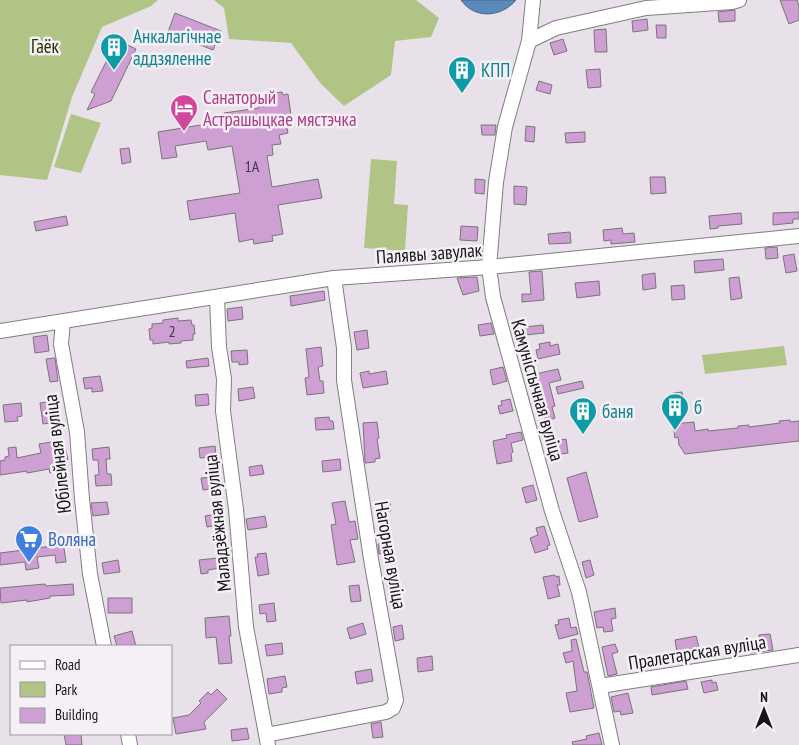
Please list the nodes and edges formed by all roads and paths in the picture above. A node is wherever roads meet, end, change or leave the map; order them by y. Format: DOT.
graph roads {
  1 [pos="533,0"];
  2 [pos="739,0"];
  3 [pos="529,41"];
  4 [pos="799,236"];
  5 [pos="489,267"];
  6 [pos="334,278"];
  7 [pos="217,297"];
  8 [pos="63,321"];
  9 [pos="0,330"];
  10 [pos="104,645"];
  11 [pos="799,655"];
  12 [pos="600,686"];
  13 [pos="267,740"];
  14 [pos="612,745"];
  1 -- 3 [label="street, Камуністычная вуліца"];
  2 -- 3 [label="street"];
  3 -- 5 [label="street, Камуністычная вуліца"];
  4 -- 5 [label="street, Палявы завулак"];
  5 -- 6 [label="street, Палявы завулак"];
  5 -- 12 [label="street, Камуністычная вуліца"];
  6 -- 7 [label="street, Палявы завулак"];
  6 -- 13 [label="street, Нагорная вуліца"];
  7 -- 8 [label="street, Палявы завулак"];
  7 -- 13 [label="street, Маладзёжная вуліца"];
  8 -- 9 [label="street"];
  8 -- 10 [label="street, Юбілейная вуліца"];
  11 -- 12 [label="street, Пралетарская вуліца"];
  12 -- 14 [label="street, Камуністычная вуліца"];
}
